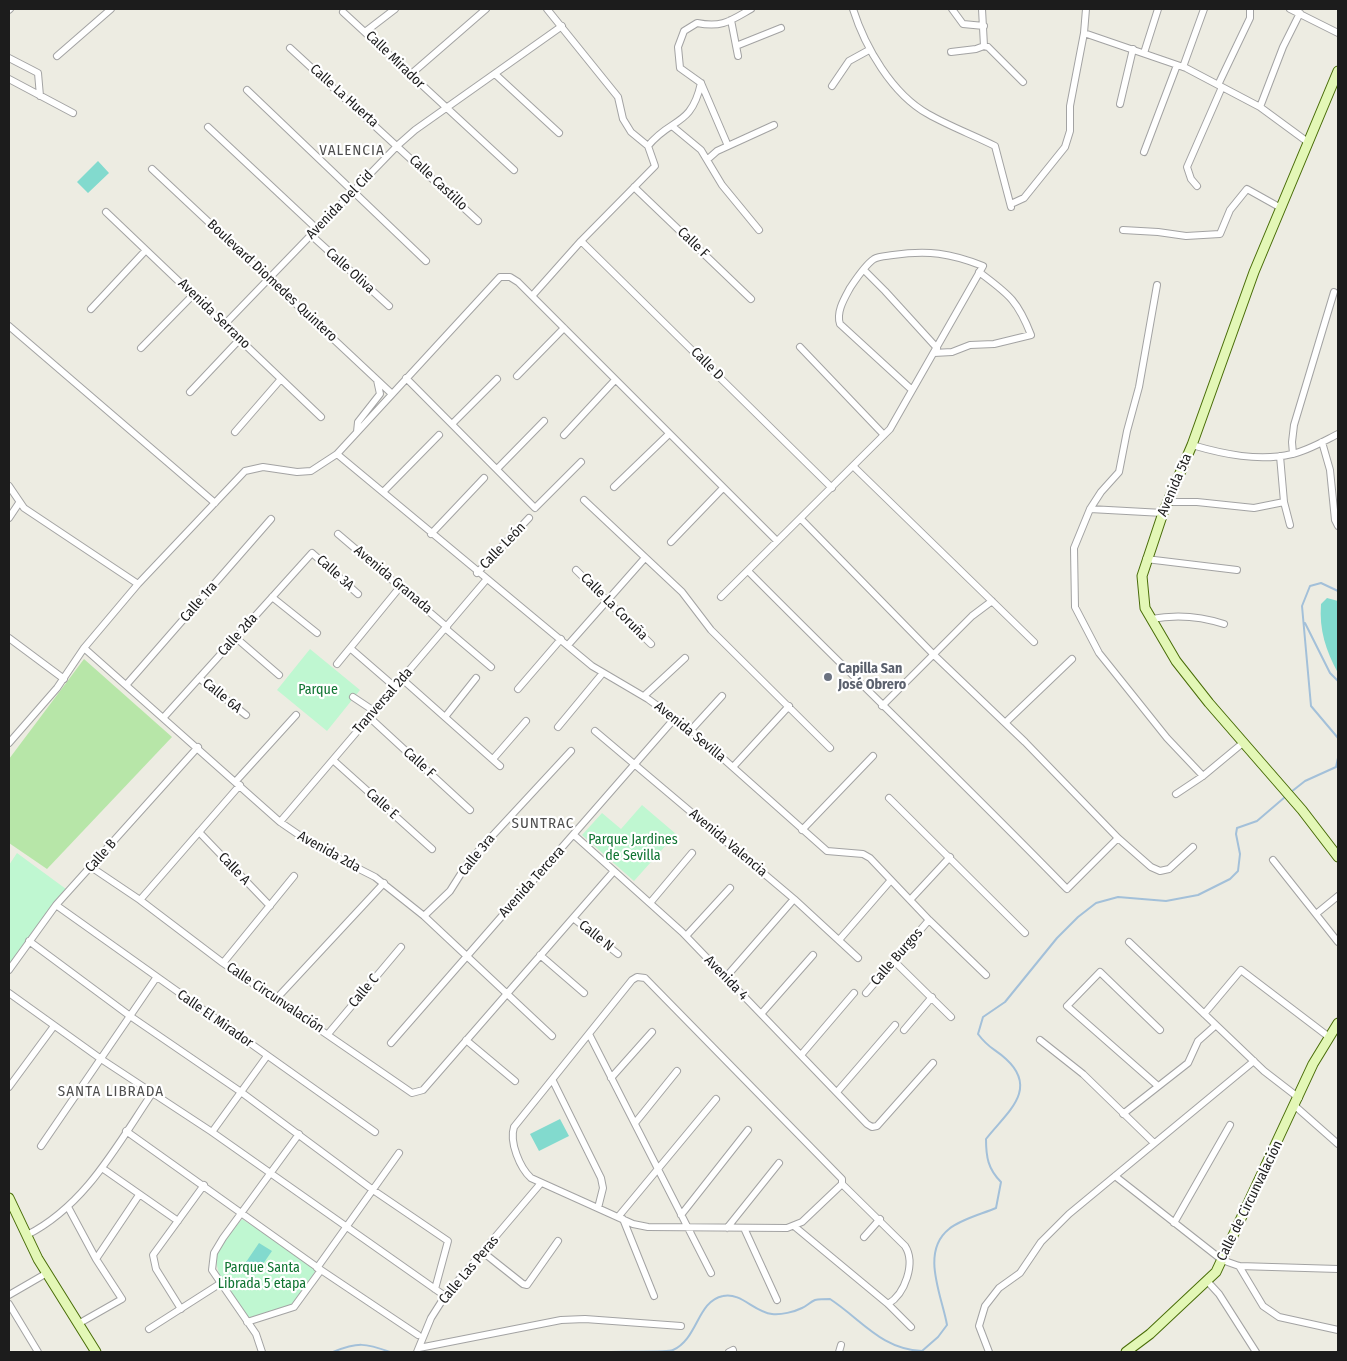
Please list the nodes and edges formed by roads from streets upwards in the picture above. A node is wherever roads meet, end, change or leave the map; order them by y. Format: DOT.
graph roads {
  1 [pos="112,9"];
  2 [pos="395,9"];
  3 [pos="486,9"];
  4 [pos="547,9"];
  5 [pos="751,9"];
  6 [pos="853,9"];
  7 [pos="952,9"];
  8 [pos="982,9"];
  9 [pos="1086,9"];
  10 [pos="1158,9"];
  11 [pos="1204,9"];
  12 [pos="1250,9"];
  13 [pos="1291,9"];
  14 [pos="343,12"];
  15 [pos="1300,14"];
  16 [pos="731,20"];
  17 [pos="562,26"];
  18 [pos="984,26"];
  19 [pos="781,28"];
  20 [pos="365,32"];
  21 [pos="1084,33"];
  22 [pos="1338,33"];
  23 [pos="736,46"];
  24 [pos="984,46"];
  25 [pos="290,48"];
  26 [pos="1133,49"];
  27 [pos="869,50"];
  28 [pos="951,52"];
  29 [pos="1144,53"];
  30 [pos="57,56"];
  31 [pos="738,56"];
  32 [pos="9,58"];
  33 [pos="1180,66"];
  34 [pos="1338,71"];
  35 [pos="495,74"];
  36 [pos="410,75"];
  37 [pos="9,79"];
  38 [pos="1023,82"];
  39 [pos="701,83"];
  40 [pos="832,86"];
  41 [pos="1220,86"];
  42 [pos="247,90"];
  43 [pos="40,96"];
  44 [pos="1120,104"];
  45 [pos="1260,107"];
  46 [pos="446,110"];
  47 [pos="73,113"];
  48 [pos="774,124"];
  49 [pos="672,126"];
  50 [pos="208,127"];
  51 [pos="559,133"];
  52 [pos="1309,143"];
  53 [pos="398,145"];
  54 [pos="648,146"];
  55 [pos="728,146"];
  56 [pos="1144,152"];
  57 [pos="708,159"];
  58 [pos="152,169"];
  59 [pos="514,170"];
  60 [pos="1197,186"];
  61 [pos="634,188"];
  62 [pos="353,191"];
  63 [pos="1280,208"];
  64 [pos="106,212"];
  65 [pos="478,221"];
  66 [pos="317,229"];
  67 [pos="759,230"];
  68 [pos="1122,230"];
  69 [pos="311,235"];
  70 [pos="581,241"];
  71 [pos="146,250"];
  72 [pos="426,261"];
  73 [pos="864,270"];
  74 [pos="979,272"];
  75 [pos="269,279"];
  76 [pos="1157,285"];
  77 [pos="1334,292"];
  78 [pos="193,295"];
  79 [pos="532,296"];
  80 [pos="751,299"];
  81 [pos="389,306"];
  82 [pos="91,310"];
  83 [pos="224,324"];
  84 [pos="9,326"];
  85 [pos="564,328"];
  86 [pos="240,339"];
  87 [pos="800,347"];
  88 [pos="141,348"];
  89 [pos="935,350"];
  90 [pos="517,376"];
  91 [pos="406,378"];
  92 [pos="281,379"];
  93 [pos="376,379"];
  94 [pos="497,379"];
  95 [pos="616,380"];
  96 [pos="912,390"];
  97 [pos="190,392"];
  98 [pos="391,393"];
  99 [pos="321,417"];
  100 [pos="544,421"];
  101 [pos="452,424"];
  102 [pos="235,432"];
  103 [pos="357,432"];
  104 [pos="669,434"];
  105 [pos="1338,434"];
  106 [pos="439,435"];
  107 [pos="564,435"];
  108 [pos="884,435"];
  109 [pos="1322,442"];
  110 [pos="1192,445"];
  111 [pos="337,454"];
  112 [pos="1293,454"];
  113 [pos="1280,456"];
  114 [pos="581,462"];
  115 [pos="853,466"];
  116 [pos="497,469"];
  117 [pos="484,478"];
  118 [pos="9,486"];
  119 [pos="614,487"];
  120 [pos="723,488"];
  121 [pos="832,488"];
  122 [pos="383,492"];
  123 [pos="584,500"];
  124 [pos="1168,502"];
  125 [pos="1284,502"];
  126 [pos="19,503"];
  127 [pos="215,503"];
  128 [pos="1090,509"];
  129 [pos="1163,513"];
  130 [pos="9,518"];
  131 [pos="529,518"];
  132 [pos="271,519"];
  133 [pos="800,519"];
  134 [pos="1290,525"];
  135 [pos="1338,526"];
  136 [pos="338,534"];
  137 [pos="431,534"];
  138 [pos="777,541"];
  139 [pos="671,542"];
  140 [pos="312,553"];
  141 [pos="644,559"];
  142 [pos="1146,559"];
  143 [pos="576,570"];
  144 [pos="1237,570"];
  145 [pos="748,571"];
  146 [pos="478,573"];
  147 [pos="486,580"];
  148 [pos="138,584"];
  149 [pos="400,587"];
  150 [pos="358,594"];
  151 [pos="272,597"];
  152 [pos="722,597"];
  153 [pos="609,600"];
  154 [pos="992,601"];
  155 [pos="1151,619"];
  156 [pos="1224,624"];
  157 [pos="446,628"];
  158 [pos="317,633"];
  159 [pos="235,637"];
  160 [pos="9,638"];
  161 [pos="561,639"];
  162 [pos="1034,642"];
  163 [pos="652,644"];
  164 [pos="568,645"];
  165 [pos="84,648"];
  166 [pos="350,648"];
  167 [pos="934,655"];
  168 [pos="685,658"];
  169 [pos="1072,659"];
  170 [pos="337,664"];
  171 [pos="491,667"];
  172 [pos="602,674"];
  173 [pos="279,675"];
  174 [pos="199,678"];
  175 [pos="476,678"];
  176 [pos="64,679"];
  177 [pos="402,679"];
  178 [pos="127,684"];
  179 [pos="395,687"];
  180 [pos="518,689"];
  181 [pos="353,696"];
  182 [pos="644,696"];
  183 [pos="722,696"];
  184 [pos="788,706"];
  185 [pos="882,706"];
  186 [pos="374,711"];
  187 [pos="246,715"];
  188 [pos="296,715"];
  189 [pos="164,717"];
  190 [pos="369,717"];
  191 [pos="445,717"];
  192 [pos="676,718"];
  193 [pos="526,721"];
  194 [pos="1005,723"];
  195 [pos="558,727"];
  196 [pos="595,730"];
  197 [pos="691,730"];
  198 [pos="1244,742"];
  199 [pos="9,743"];
  200 [pos="198,747"];
  201 [pos="830,748"];
  202 [pos="571,751"];
  203 [pos="873,756"];
  204 [pos="493,759"];
  205 [pos="333,760"];
  206 [pos="635,764"];
  207 [pos="500,766"];
  208 [pos="733,767"];
  209 [pos="1203,776"];
  210 [pos="238,783"];
  211 [pos="1176,794"];
  212 [pos="889,798"];
  213 [pos="470,810"];
  214 [pos="280,822"];
  215 [pos="802,830"];
  216 [pos="199,832"];
  217 [pos="574,835"];
  218 [pos="1118,838"];
  219 [pos="1193,847"];
  220 [pos="432,849"];
  221 [pos="692,854"];
  222 [pos="950,857"];
  223 [pos="1338,857"];
  224 [pos="1273,860"];
  225 [pos="91,867"];
  226 [pos="614,871"];
  227 [pos="294,876"];
  228 [pos="891,880"];
  229 [pos="384,883"];
  230 [pos="730,888"];
  231 [pos="1338,896"];
  232 [pos="794,899"];
  233 [pos="140,900"];
  234 [pos="910,900"];
  235 [pos="650,902"];
  236 [pos="56,905"];
  237 [pos="270,906"];
  238 [pos="1316,914"];
  239 [pos="424,916"];
  240 [pos="573,918"];
  241 [pos="929,920"];
  242 [pos="1025,933"];
  243 [pos="686,936"];
  244 [pos="839,940"];
  245 [pos="29,941"];
  246 [pos="1129,942"];
  247 [pos="1338,942"];
  248 [pos="401,948"];
  249 [pos="618,954"];
  250 [pos="468,955"];
  251 [pos="540,955"];
  252 [pos="813,955"];
  253 [pos="858,958"];
  254 [pos="894,961"];
  255 [pos="223,963"];
  256 [pos="9,970"];
  257 [pos="986,975"];
  258 [pos="726,977"];
  259 [pos="156,978"];
  260 [pos="9,993"];
  261 [pos="507,993"];
  262 [pos="584,993"];
  263 [pos="854,993"];
  264 [pos="866,993"];
  265 [pos="932,997"];
  266 [pos="277,998"];
  267 [pos="762,1014"];
  268 [pos="1204,1014"];
  269 [pos="130,1016"];
  270 [pos="951,1017"];
  271 [pos="1338,1023"];
  272 [pos="1216,1025"];
  273 [pos="54,1026"];
  274 [pos="894,1026"];
  275 [pos="904,1030"];
  276 [pos="1160,1030"];
  277 [pos="652,1032"];
  278 [pos="328,1034"];
  279 [pos="589,1034"];
  280 [pos="552,1036"];
  281 [pos="1329,1037"];
  282 [pos="466,1040"];
  283 [pos="1040,1040"];
  284 [pos="391,1043"];
  285 [pos="801,1055"];
  286 [pos="267,1056"];
  287 [pos="101,1058"];
  288 [pos="1254,1061"];
  289 [pos="933,1063"];
  290 [pos="677,1071"];
  291 [pos="611,1078"];
  292 [pos="514,1081"];
  293 [pos="553,1081"];
  294 [pos="1158,1086"];
  295 [pos="9,1087"];
  296 [pos="153,1092"];
  297 [pos="241,1092"];
  298 [pos="837,1092"];
  299 [pos="716,1098"];
  300 [pos="1297,1102"];
  301 [pos="1123,1114"];
  302 [pos="635,1123"];
  303 [pos="1230,1125"];
  304 [pos="748,1130"];
  305 [pos="126,1131"];
  306 [pos="212,1132"];
  307 [pos="375,1132"];
  308 [pos="299,1134"];
  309 [pos="1153,1142"];
  310 [pos="1338,1144"];
  311 [pos="41,1146"];
  312 [pos="399,1153"];
  313 [pos="779,1163"];
  314 [pos="102,1168"];
  315 [pos="657,1168"];
  316 [pos="271,1175"];
  317 [pos="1115,1176"];
  318 [pos="531,1178"];
  319 [pos="541,1183"];
  320 [pos="842,1184"];
  321 [pos="204,1185"];
  322 [pos="373,1190"];
  323 [pos="139,1194"];
  324 [pos="533,1194"];
  325 [pos="9,1198"];
  326 [pos="68,1207"];
  327 [pos="598,1208"];
  328 [pos="241,1213"];
  329 [pos="681,1215"];
  330 [pos="13,1217"];
  331 [pos="620,1218"];
  332 [pos="880,1219"];
  333 [pos="178,1221"];
  334 [pos="1174,1223"];
  335 [pos="347,1226"];
  336 [pos="794,1226"];
  337 [pos="688,1228"];
  338 [pos="726,1228"];
  339 [pos="744,1228"];
  340 [pos="27,1235"];
  341 [pos="864,1237"];
  342 [pos="558,1241"];
  343 [pos="484,1253"];
  344 [pos="96,1259"];
  345 [pos="1222,1260"];
  346 [pos="1239,1266"];
  347 [pos="319,1269"];
  348 [pos="1338,1269"];
  349 [pos="47,1273"];
  350 [pos="711,1273"];
  351 [pos="1208,1282"];
  352 [pos="221,1283"];
  353 [pos="435,1289"];
  354 [pos="9,1295"];
  355 [pos="445,1296"];
  356 [pos="654,1296"];
  357 [pos="776,1300"];
  358 [pos="9,1304"];
  359 [pos="888,1304"];
  360 [pos="181,1308"];
  361 [pos="247,1322"];
  362 [pos="78,1324"];
  363 [pos="681,1326"];
  364 [pos="911,1327"];
  365 [pos="149,1329"];
  366 [pos="1338,1330"];
  367 [pos="418,1335"];
  368 [pos="841,1345"];
  369 [pos="418,1351"];
  370 [pos="1131,1351"];
  371 [pos="38,1352"];
  372 [pos="96,1352"];
  373 [pos="262,1352"];
  374 [pos="839,1352"];
  375 [pos="989,1352"];
  376 [pos="1256,1352"];
  1 -- 30 [label="street"];
  2 -- 20 [label="street"];
  3 -- 36 [label="street"];
  4 -- 17 [label="street"];
  5 -- 16 [label="street"];
  6 -- 27 [label="street"];
  7 -- 18 [label="street"];
  8 -- 18 [label="street"];
  9 -- 21 [label="street"];
  10 -- 29 [label="street"];
  11 -- 33 [label="street"];
  12 -- 41 [label="street"];
  13 -- 15 [label="street"];
  14 -- 20 [label="street, Calle Mirador"];
  15 -- 22 [label="street"];
  15 -- 45 [label="street"];
  16 -- 23 [label="street"];
  16 -- 39 [label="street"];
  17 -- 35 [label="street, Avenida Del Cid"];
  17 -- 54 [label="street"];
  18 -- 24 [label="street"];
  19 -- 23 [label="street"];
  20 -- 36 [label="street, Calle Mirador"];
  21 -- 26 [label="street"];
  21 -- 27 [label="street"];
  23 -- 31 [label="street"];
  24 -- 28 [label="street"];
  24 -- 38 [label="street"];
  25 -- 53 [label="street, Calle La Huerta"];
  26 -- 29 [label="street"];
  26 -- 44 [label="street"];
  27 -- 40 [label="street"];
  29 -- 33 [label="street"];
  32 -- 43 [label="street"];
  33 -- 41 [label="street"];
  33 -- 56 [label="street"];
  34 -- 52 [label="street, Avenida 5ta"];
  35 -- 46 [label="street, Avenida Del Cid"];
  35 -- 51 [label="street"];
  36 -- 46 [label="street, Calle Mirador"];
  37 -- 43 [label="street"];
  39 -- 49 [label="street"];
  39 -- 55 [label="street"];
  41 -- 45 [label="street"];
  41 -- 60 [label="street"];
  42 -- 62 [label="street"];
  43 -- 47 [label="street"];
  45 -- 52 [label="street"];
  46 -- 53 [label="street, Avenida Del Cid"];
  46 -- 59 [label="street, Calle Mirador"];
  48 -- 55 [label="street"];
  49 -- 54 [label="street"];
  49 -- 57 [label="street"];
  50 -- 66 [label="street"];
  52 -- 63 [label="street, Avenida 5ta"];
  53 -- 62 [label="street, Avenida Del Cid"];
  53 -- 65 [label="street, Calle Castillo"];
  54 -- 61 [label="street"];
  55 -- 57 [label="street"];
  57 -- 67 [label="street"];
  58 -- 75 [label="street, Boulevard Diomedes Quintero"];
  61 -- 70 [label="street"];
  61 -- 80 [label="street, Calle F"];
  62 -- 66 [label="street, Avenida Del Cid"];
  62 -- 72 [label="street"];
  63 -- 68 [label="street"];
  63 -- 110 [label="street, Avenida 5ta"];
  64 -- 71 [label="street, Avenida Serrano"];
  66 -- 69 [label="street, Avenida Del Cid"];
  69 -- 75 [label="street, Avenida Del Cid"];
  69 -- 81 [label="street, Calle Oliva"];
  70 -- 79 [label="street"];
  70 -- 121 [label="street, Calle D"];
  71 -- 78 [label="street, Avenida Serrano"];
  71 -- 82 [label="street"];
  73 -- 74 [label="street"];
  73 -- 89 [label="street"];
  73 -- 96 [label="street"];
  74 -- 89 [label="street"];
  74 -- 89 [label="street"];
  75 -- 83 [label="street, Avenida Del Cid"];
  75 -- 93 [label="street, Boulevard Diomedes Quintero"];
  76 -- 128 [label="street"];
  77 -- 112 [label="street"];
  78 -- 83 [label="street, Avenida Serrano"];
  78 -- 88 [label="street"];
  79 -- 85 [label="street"];
  79 -- 91 [label="street"];
  83 -- 86 [label="street, Avenida Serrano"];
  84 -- 127 [label="street"];
  85 -- 90 [label="street"];
  85 -- 95 [label="street"];
  86 -- 92 [label="street, Avenida Serrano"];
  86 -- 97 [label="street"];
  87 -- 108 [label="street"];
  89 -- 96 [label="street"];
  91 -- 98 [label="street"];
  91 -- 101 [label="street"];
  92 -- 99 [label="street, Avenida Serrano"];
  92 -- 102 [label="street"];
  93 -- 98 [label="street, Boulevard Diomedes Quintero"];
  93 -- 103 [label="street"];
  94 -- 101 [label="street"];
  95 -- 104 [label="street"];
  95 -- 107 [label="street"];
  96 -- 108 [label="street"];
  98 -- 103 [label="street"];
  100 -- 116 [label="street"];
  101 -- 116 [label="street"];
  103 -- 111 [label="street"];
  104 -- 119 [label="street"];
  104 -- 120 [label="street"];
  105 -- 109 [label="street"];
  106 -- 122 [label="street"];
  108 -- 115 [label="street"];
  109 -- 112 [label="street"];
  109 -- 135 [label="street"];
  110 -- 113 [label="street"];
  110 -- 124 [label="street, Avenida 5ta"];
  111 -- 122 [label="street, Avenida Sevilla"];
  111 -- 127 [label="street"];
  112 -- 113 [label="street"];
  113 -- 125 [label="street"];
  114 -- 116 [label="street"];
  115 -- 121 [label="street"];
  115 -- 154 [label="street"];
  117 -- 137 [label="street"];
  118 -- 126 [label="street"];
  120 -- 138 [label="street"];
  120 -- 139 [label="street"];
  121 -- 133 [label="street"];
  122 -- 137 [label="street, Avenida Sevilla"];
  123 -- 141 [label="street"];
  124 -- 125 [label="street"];
  124 -- 129 [label="street, Avenida 5ta"];
  125 -- 134 [label="street"];
  126 -- 130 [label="street"];
  126 -- 148 [label="street"];
  127 -- 148 [label="street"];
  128 -- 129 [label="street"];
  128 -- 209 [label="street"];
  129 -- 142 [label="street, Avenida 5ta"];
  131 -- 146 [label="street, Calle León"];
  132 -- 178 [label="street, Calle 1ra"];
  133 -- 138 [label="street"];
  133 -- 167 [label="street"];
  136 -- 149 [label="street, Avenida Granada"];
  137 -- 146 [label="street, Avenida Sevilla"];
  138 -- 145 [label="street"];
  140 -- 150 [label="street, Calle 3A"];
  140 -- 151 [label="street, Calle 2da"];
  141 -- 153 [label="street"];
  141 -- 184 [label="street"];
  142 -- 144 [label="street"];
  142 -- 155 [label="street, Avenida 5ta"];
  143 -- 153 [label="street, Calle La Coruña"];
  145 -- 152 [label="street"];
  145 -- 185 [label="street"];
  146 -- 147 [label="street, Avenida Sevilla"];
  147 -- 157 [label="street, Tranversal 2da"];
  147 -- 161 [label="street, Avenida Sevilla"];
  148 -- 165 [label="street"];
  149 -- 157 [label="street, Avenida Granada"];
  149 -- 166 [label="street"];
  151 -- 158 [label="street"];
  151 -- 159 [label="street, Calle 2da"];
  153 -- 163 [label="street, Calle La Coruña"];
  153 -- 164 [label="street"];
  154 -- 162 [label="street"];
  154 -- 167 [label="street"];
  155 -- 156 [label="street"];
  155 -- 198 [label="street, Avenida 5ta"];
  157 -- 171 [label="street, Avenida Granada"];
  157 -- 177 [label="street, Tranversal 2da"];
  159 -- 173 [label="street"];
  159 -- 174 [label="street, Calle 2da"];
  160 -- 176 [label="street"];
  161 -- 164 [label="street, Avenida Sevilla"];
  161 -- 180 [label="street"];
  164 -- 172 [label="street, Avenida Sevilla"];
  165 -- 176 [label="street"];
  165 -- 178 [label="street, Avenida 2da"];
  166 -- 170 [label="street"];
  166 -- 179 [label="street"];
  167 -- 185 [label="street"];
  167 -- 194 [label="street"];
  168 -- 182 [label="street"];
  169 -- 194 [label="street"];
  172 -- 182 [label="street, Avenida Sevilla"];
  172 -- 195 [label="street"];
  174 -- 187 [label="street, Calle 6A"];
  174 -- 189 [label="street, Calle 2da"];
  175 -- 191 [label="street"];
  176 -- 199 [label="street"];
  177 -- 179 [label="street, Tranversal 2da"];
  177 -- 191 [label="street"];
  178 -- 189 [label="street, Avenida 2da"];
  179 -- 186 [label="street, Tranversal 2da"];
  181 -- 186 [label="street"];
  182 -- 192 [label="street, Avenida Sevilla"];
  183 -- 197 [label="street"];
  184 -- 201 [label="street"];
  184 -- 208 [label="street"];
  185 -- 218 [label="street"];
  186 -- 190 [label="street, Tranversal 2da"];
  188 -- 210 [label="street"];
  189 -- 200 [label="street, Avenida 2da"];
  190 -- 205 [label="street, Tranversal 2da"];
  190 -- 213 [label="street, Calle F"];
  191 -- 204 [label="street"];
  192 -- 197 [label="street, Avenida Sevilla"];
  192 -- 206 [label="street, Avenida Tercera"];
  193 -- 204 [label="street"];
  194 -- 218 [label="street"];
  196 -- 206 [label="street, Avenida Valencia"];
  197 -- 208 [label="street, Avenida Sevilla"];
  198 -- 209 [label="street"];
  198 -- 223 [label="street, Avenida 5ta"];
  200 -- 210 [label="street, Avenida 2da"];
  200 -- 225 [label="street, Calle B"];
  202 -- 239 [label="street, Calle 3ra"];
  203 -- 215 [label="street"];
  204 -- 207 [label="street"];
  205 -- 214 [label="street, Tranversal 2da"];
  205 -- 220 [label="street, Calle E"];
  206 -- 217 [label="street, Avenida Tercera"];
  206 -- 232 [label="street, Avenida Valencia"];
  208 -- 215 [label="street, Avenida Sevilla"];
  209 -- 211 [label="street"];
  210 -- 214 [label="street, Avenida 2da"];
  210 -- 216 [label="street"];
  212 -- 222 [label="street"];
  214 -- 229 [label="street, Avenida 2da"];
  215 -- 228 [label="street, Avenida Sevilla"];
  216 -- 233 [label="street"];
  216 -- 237 [label="street, Calle A"];
  217 -- 226 [label="street, Avenida 4"];
  217 -- 250 [label="street, Avenida Tercera"];
  218 -- 219 [label="street"];
  221 -- 235 [label="street"];
  222 -- 234 [label="street"];
  222 -- 242 [label="street"];
  224 -- 238 [label="street"];
  225 -- 233 [label="street, Calle Circunvalación"];
  225 -- 236 [label="street, Calle B"];
  226 -- 235 [label="street, Avenida 4"];
  226 -- 240 [label="street"];
  227 -- 237 [label="street"];
  228 -- 234 [label="street, Avenida Sevilla"];
  228 -- 244 [label="street"];
  229 -- 239 [label="street, Avenida 2da"];
  229 -- 266 [label="street"];
  230 -- 243 [label="street"];
  231 -- 238 [label="street"];
  232 -- 244 [label="street, Avenida Valencia"];
  232 -- 258 [label="street"];
  233 -- 255 [label="street, Calle Circunvalación"];
  234 -- 241 [label="street, Avenida Sevilla"];
  235 -- 243 [label="street, Avenida 4"];
  236 -- 245 [label="street, Calle B"];
  236 -- 259 [label="street, Calle El Mirador"];
  237 -- 255 [label="street"];
  238 -- 247 [label="street"];
  239 -- 250 [label="street, Avenida 2da"];
  240 -- 249 [label="street, Calle N"];
  240 -- 251 [label="street"];
  241 -- 254 [label="street, Calle Burgos"];
  241 -- 257 [label="street, Avenida Sevilla"];
  243 -- 258 [label="street, Avenida 4"];
  244 -- 253 [label="street, Avenida Valencia"];
  245 -- 256 [label="street, Calle B"];
  245 -- 269 [label="street"];
  246 -- 268 [label="street"];
  248 -- 278 [label="street, Calle C"];
  250 -- 261 [label="street, Avenida 2da"];
  250 -- 284 [label="street, Avenida Tercera"];
  251 -- 261 [label="street"];
  251 -- 262 [label="street"];
  252 -- 267 [label="street"];
  254 -- 264 [label="street, Calle Burgos"];
  254 -- 265 [label="street"];
  255 -- 266 [label="street, Calle Circunvalación"];
  258 -- 267 [label="street, Avenida 4"];
  259 -- 269 [label="street"];
  259 -- 286 [label="street, Calle El Mirador"];
  260 -- 273 [label="street"];
  261 -- 280 [label="street, Avenida 2da"];
  261 -- 282 [label="street"];
  263 -- 285 [label="street"];
  265 -- 270 [label="street"];
  265 -- 275 [label="street"];
  266 -- 278 [label="street, Calle Circunvalación"];
  267 -- 285 [label="street, Avenida 4"];
  268 -- 272 [label="street"];
  268 -- 281 [label="street"];
  269 -- 287 [label="street"];
  269 -- 297 [label="street"];
  271 -- 281 [label="street, Calle de Circunvalación"];
  272 -- 288 [label="street"];
  272 -- 294 [label="street"];
  273 -- 287 [label="street"];
  273 -- 295 [label="street"];
  274 -- 298 [label="street"];
  276 -- 294 [label="street"];
  277 -- 291 [label="street"];
  278 -- 282 [label="street, Calle Circunvalación"];
  279 -- 291 [label="street"];
  279 -- 293 [label="street"];
  279 -- 320 [label="street"];
  281 -- 300 [label="street, Calle de Circunvalación"];
  282 -- 292 [label="street"];
  283 -- 301 [label="street"];
  285 -- 298 [label="street, Avenida 4"];
  286 -- 297 [label="street"];
  286 -- 307 [label="street, Calle El Mirador"];
  287 -- 296 [label="street"];
  287 -- 311 [label="street"];
  288 -- 300 [label="street"];
  288 -- 309 [label="street"];
  289 -- 298 [label="street, Avenida 4"];
  290 -- 302 [label="street"];
  291 -- 302 [label="street"];
  293 -- 318 [label="street"];
  293 -- 327 [label="street"];
  294 -- 301 [label="street"];
  296 -- 305 [label="street"];
  296 -- 306 [label="street"];
  297 -- 306 [label="street"];
  297 -- 308 [label="street"];
  299 -- 315 [label="street"];
  300 -- 310 [label="street"];
  300 -- 345 [label="street, Calle de Circunvalación"];
  301 -- 309 [label="street"];
  302 -- 315 [label="street"];
  303 -- 334 [label="street"];
  304 -- 329 [label="street"];
  305 -- 314 [label="street"];
  305 -- 321 [label="street"];
  306 -- 316 [label="street"];
  308 -- 316 [label="street"];
  308 -- 322 [label="street"];
  309 -- 317 [label="street"];
  312 -- 322 [label="street"];
  313 -- 338 [label="street"];
  314 -- 323 [label="street"];
  314 -- 326 [label="street"];
  315 -- 329 [label="street"];
  315 -- 331 [label="street"];
  316 -- 328 [label="street"];
  316 -- 335 [label="street"];
  317 -- 334 [label="street"];
  317 -- 375 [label="street"];
  318 -- 319 [label="street"];
  318 -- 324 [label="street"];
  319 -- 324 [label="street, Calle Las Peras"];
  319 -- 327 [label="street"];
  320 -- 332 [label="street"];
  320 -- 336 [label="street"];
  321 -- 328 [label="street"];
  321 -- 333 [label="street"];
  322 -- 335 [label="street"];
  322 -- 353 [label="street"];
  323 -- 333 [label="street"];
  323 -- 344 [label="street"];
  324 -- 343 [label="street, Calle Las Peras"];
  325 -- 330 [label="street"];
  326 -- 340 [label="street"];
  326 -- 344 [label="street"];
  327 -- 331 [label="street"];
  328 -- 347 [label="street"];
  328 -- 352 [label="street"];
  329 -- 337 [label="street"];
  330 -- 340 [label="street"];
  331 -- 337 [label="street"];
  331 -- 356 [label="street"];
  332 -- 341 [label="street"];
  332 -- 359 [label="street"];
  333 -- 360 [label="street"];
  334 -- 345 [label="street"];
  335 -- 347 [label="street"];
  335 -- 353 [label="street"];
  336 -- 339 [label="street"];
  336 -- 359 [label="street"];
  337 -- 338 [label="street"];
  337 -- 350 [label="street"];
  338 -- 339 [label="street"];
  339 -- 357 [label="street"];
  340 -- 349 [label="street"];
  342 -- 343 [label="street"];
  343 -- 355 [label="street, Calle Las Peras"];
  344 -- 362 [label="street"];
  345 -- 346 [label="street"];
  345 -- 351 [label="street, Calle de Circunvalación"];
  346 -- 348 [label="street"];
  346 -- 366 [label="street"];
  347 -- 361 [label="street"];
  347 -- 367 [label="street"];
  349 -- 354 [label="street"];
  349 -- 362 [label="street"];
  351 -- 370 [label="street, Calle de Circunvalación"];
  351 -- 376 [label="street"];
  352 -- 360 [label="street"];
  352 -- 361 [label="street"];
  353 -- 355 [label="street"];
  355 -- 369 [label="street, Calle Las Peras"];
  358 -- 371 [label="street"];
  359 -- 364 [label="street"];
  360 -- 365 [label="street"];
  361 -- 373 [label="street"];
  362 -- 372 [label="street"];
  363 -- 369 [label="street"];
  368 -- 374 [label="street"];
}
